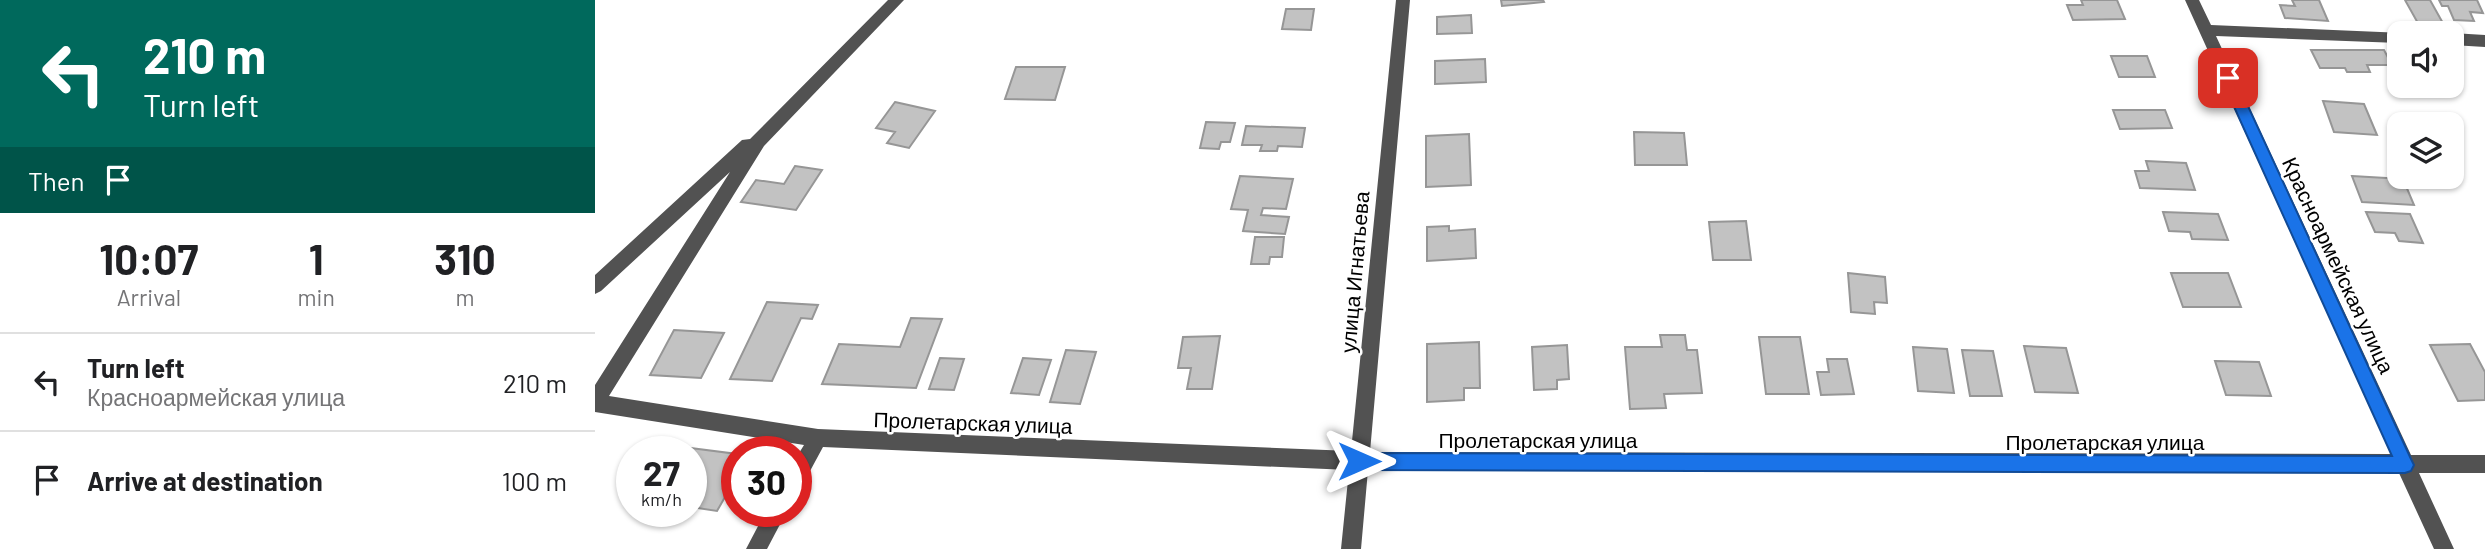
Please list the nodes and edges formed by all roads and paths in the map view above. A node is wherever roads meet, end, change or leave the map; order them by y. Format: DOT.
graph roads {
  1 [pos="897,0"];
  2 [pos="1403,0"];
  3 [pos="2192,0"];
  4 [pos="2206,30"];
  5 [pos="2387,37"];
  6 [pos="2464,40"];
  7 [pos="2485,41"];
  8 [pos="776,119"];
  9 [pos="595,286"];
  10 [pos="595,402"];
  11 [pos="818,438"];
  12 [pos="812,449"];
  13 [pos="1359,461"];
  14 [pos="2485,464"];
  15 [pos="2405,465"];
  16 [pos="768,527"];
  17 [pos="756,549"];
  18 [pos="1351,549"];
  19 [pos="2444,549"];
  1 -- 8 [label="street"];
  2 -- 13 [label="street, улица Игнатьева"];
  3 -- 4 [label="street, Красноармейская улица"];
  4 -- 5 [label="street"];
  4 -- 15 [label="street, Красноармейская улица"];
  6 -- 7 [label="street"];
  8 -- 9 [label="street"];
  8 -- 10 [label="street"];
  10 -- 11 [label="street, Пролетарская улица"];
  11 -- 12 [label="street"];
  11 -- 13 [label="street, Пролетарская улица"];
  13 -- 15 [label="street, Пролетарская улица"];
  13 -- 18 [label="street, улица Игнатьева"];
  14 -- 15 [label="street, Пролетарская улица"];
  15 -- 19 [label="street, Красноармейская улица"];
  16 -- 17 [label="street"];
}
